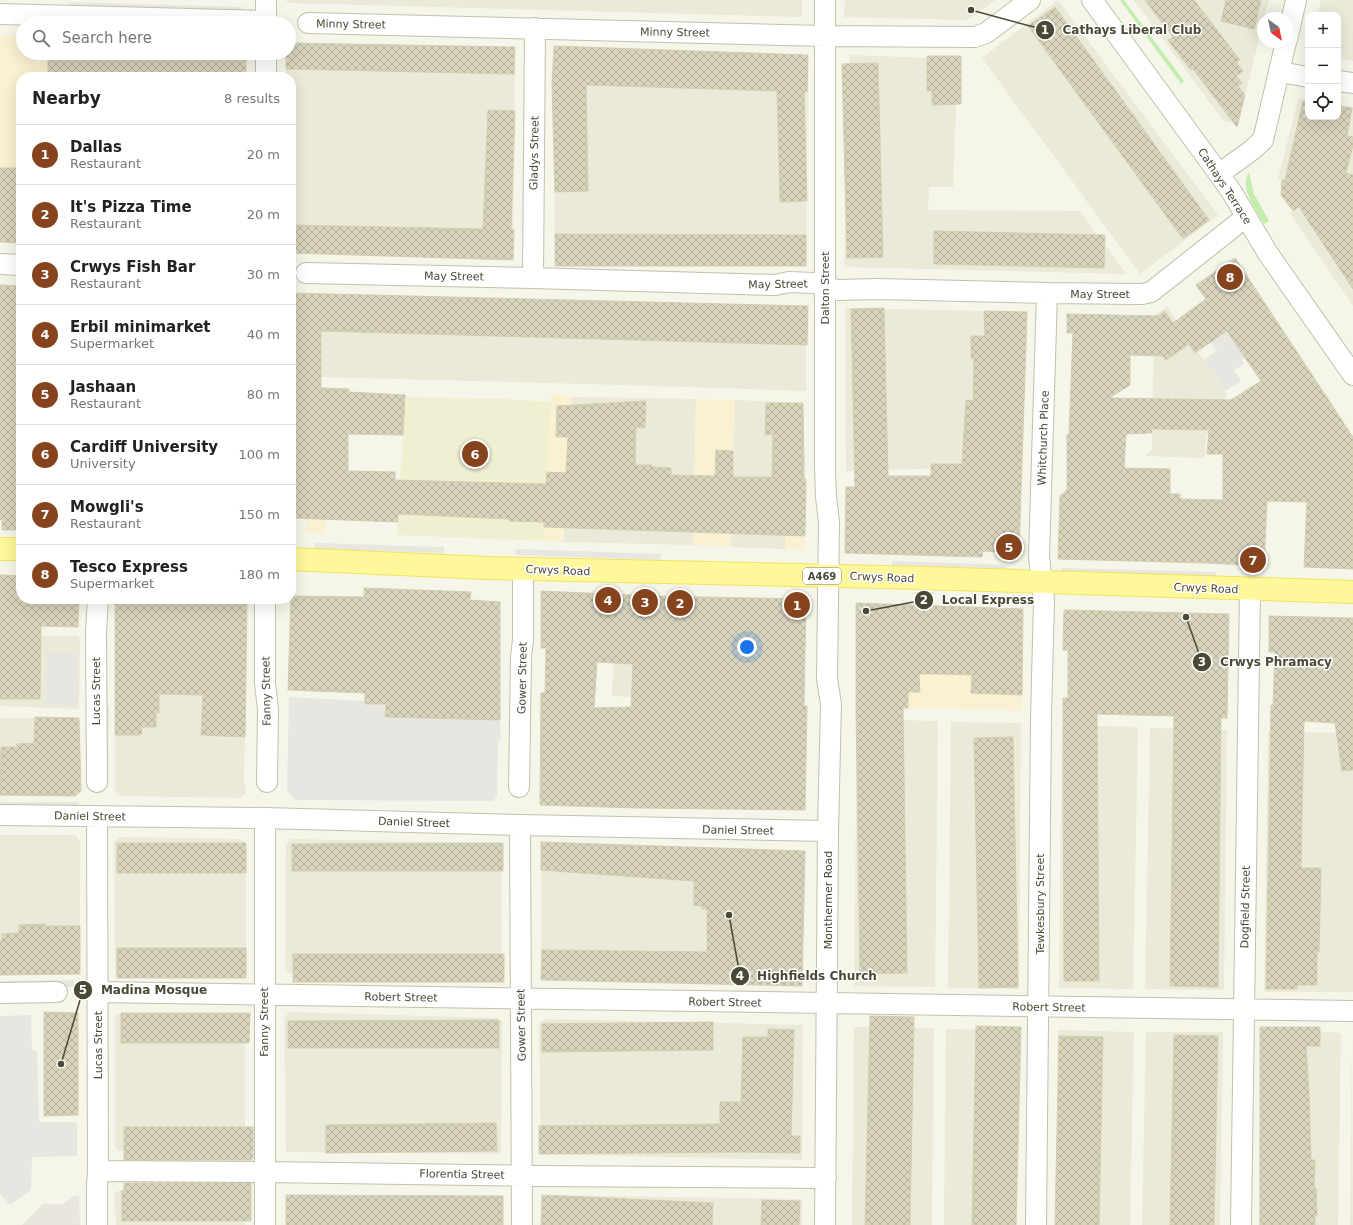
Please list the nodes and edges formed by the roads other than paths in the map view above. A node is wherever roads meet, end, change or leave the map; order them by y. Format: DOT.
graph roads {
  1 [pos="266,0"];
  2 [pos="825,0"];
  3 [pos="1030,0"];
  4 [pos="1092,0"];
  5 [pos="1296,0"];
  6 [pos="0,14"];
  7 [pos="1293,14"];
  8 [pos="66,16"];
  9 [pos="266,16"];
  10 [pos="308,23"];
  11 [pos="535,28"];
  12 [pos="825,36"];
  13 [pos="1285,48"];
  14 [pos="266,60"];
  15 [pos="266,72"];
  16 [pos="1280,72"];
  17 [pos="1305,76"];
  18 [pos="1341,81"];
  19 [pos="1353,83"];
  20 [pos="1219,174"];
  21 [pos="1246,217"];
  22 [pos="0,264"];
  23 [pos="16,265"];
  24 [pos="306,274"];
  25 [pos="533,278"];
  26 [pos="825,287"];
  27 [pos="1047,293"];
  28 [pos="1353,375"];
  29 [pos="0,549"];
  30 [pos="16,549"];
  31 [pos="296,559"];
  32 [pos="523,569"];
  33 [pos="828,576"];
  34 [pos="1041,582"];
  35 [pos="1250,589"];
  36 [pos="1353,592"];
  37 [pos="98,604"];
  38 [pos="265,604"];
  39 [pos="97,782"];
  40 [pos="267,782"];
  41 [pos="519,787"];
  42 [pos="0,815"];
  43 [pos="98,817"];
  44 [pos="265,818"];
  45 [pos="520,825"];
  46 [pos="828,831"];
  47 [pos="57,992"];
  48 [pos="97,992"];
  49 [pos="0,993"];
  50 [pos="264,995"];
  51 [pos="520,999"];
  52 [pos="827,1004"];
  53 [pos="1039,1006"];
  54 [pos="1244,1010"];
  55 [pos="1353,1011"];
  56 [pos="98,1171"];
  57 [pos="266,1172"];
  58 [pos="522,1175"];
  59 [pos="826,1178"];
  60 [pos="97,1225"];
  61 [pos="265,1225"];
  62 [pos="522,1225"];
  63 [pos="825,1225"];
  64 [pos="1036,1225"];
  65 [pos="1241,1225"];
  1 -- 9 [label="street"];
  2 -- 12 [label="street, Dalton Street"];
  3 -- 12 [label="street, Minny Street"];
  4 -- 20 [label="street, Cathays Terrace"];
  5 -- 7 [label="street"];
  6 -- 8 [label="street"];
  10 -- 11 [label="street, Minny Street"];
  11 -- 12 [label="street, Minny Street"];
  11 -- 25 [label="street, Gladys Street"];
  12 -- 26 [label="street, Dalton Street"];
  13 -- 16 [label="street"];
  14 -- 15 [label="street"];
  16 -- 17 [label="street"];
  16 -- 20 [label="street"];
  18 -- 19 [label="street"];
  20 -- 21 [label="street, Cathays Terrace"];
  21 -- 27 [label="street, May Street"];
  21 -- 28 [label="street, Cathays Terrace"];
  22 -- 23 [label="street"];
  24 -- 25 [label="street, May Street"];
  25 -- 26 [label="street, May Street"];
  26 -- 27 [label="street, May Street"];
  26 -- 33 [label="street, Dalton Street"];
  27 -- 34 [label="street, Whitchurch Place"];
  29 -- 30 [label="main road"];
  31 -- 32 [label="main road, Crwys Road / A469"];
  32 -- 33 [label="main road, Crwys Road / A469"];
  32 -- 41 [label="street, Gower Street"];
  33 -- 34 [label="main road, Crwys Road / A469"];
  33 -- 46 [label="street, Monthermer Road"];
  34 -- 35 [label="main road, Crwys Road / A469"];
  34 -- 53 [label="street, Tewkesbury Street"];
  35 -- 36 [label="main road, Crwys Road / A469"];
  35 -- 54 [label="street, Dogfield Street"];
  37 -- 39 [label="street, Lucas Street"];
  38 -- 40 [label="street, Fanny Street"];
  42 -- 43 [label="street, Daniel Street"];
  43 -- 44 [label="street, Daniel Street"];
  43 -- 48 [label="street, Lucas Street"];
  44 -- 45 [label="street, Daniel Street"];
  44 -- 50 [label="street, Fanny Street"];
  45 -- 46 [label="street, Daniel Street"];
  45 -- 51 [label="street, Gower Street"];
  46 -- 52 [label="street, Monthermer Road"];
  47 -- 49 [label="street"];
  48 -- 50 [label="street, Robert Street"];
  48 -- 56 [label="street, Lucas Street"];
  50 -- 51 [label="street, Robert Street"];
  50 -- 57 [label="street, Fanny Street"];
  51 -- 52 [label="street, Robert Street"];
  51 -- 58 [label="street, Gower Street"];
  52 -- 53 [label="street, Robert Street"];
  52 -- 59 [label="street, Monthermer Road"];
  53 -- 54 [label="street, Robert Street"];
  53 -- 64 [label="street, Tewkesbury Street"];
  54 -- 55 [label="street, Robert Street"];
  54 -- 65 [label="street, Dogfield Street"];
  56 -- 57 [label="street, Florentia Street"];
  56 -- 60 [label="street, Lucas Street"];
  57 -- 58 [label="street, Florentia Street"];
  57 -- 61 [label="street, Fanny Street"];
  58 -- 59 [label="street, Florentia Street"];
  58 -- 62 [label="street, Gower Street"];
  59 -- 63 [label="street, Monthermer Road"];
}
